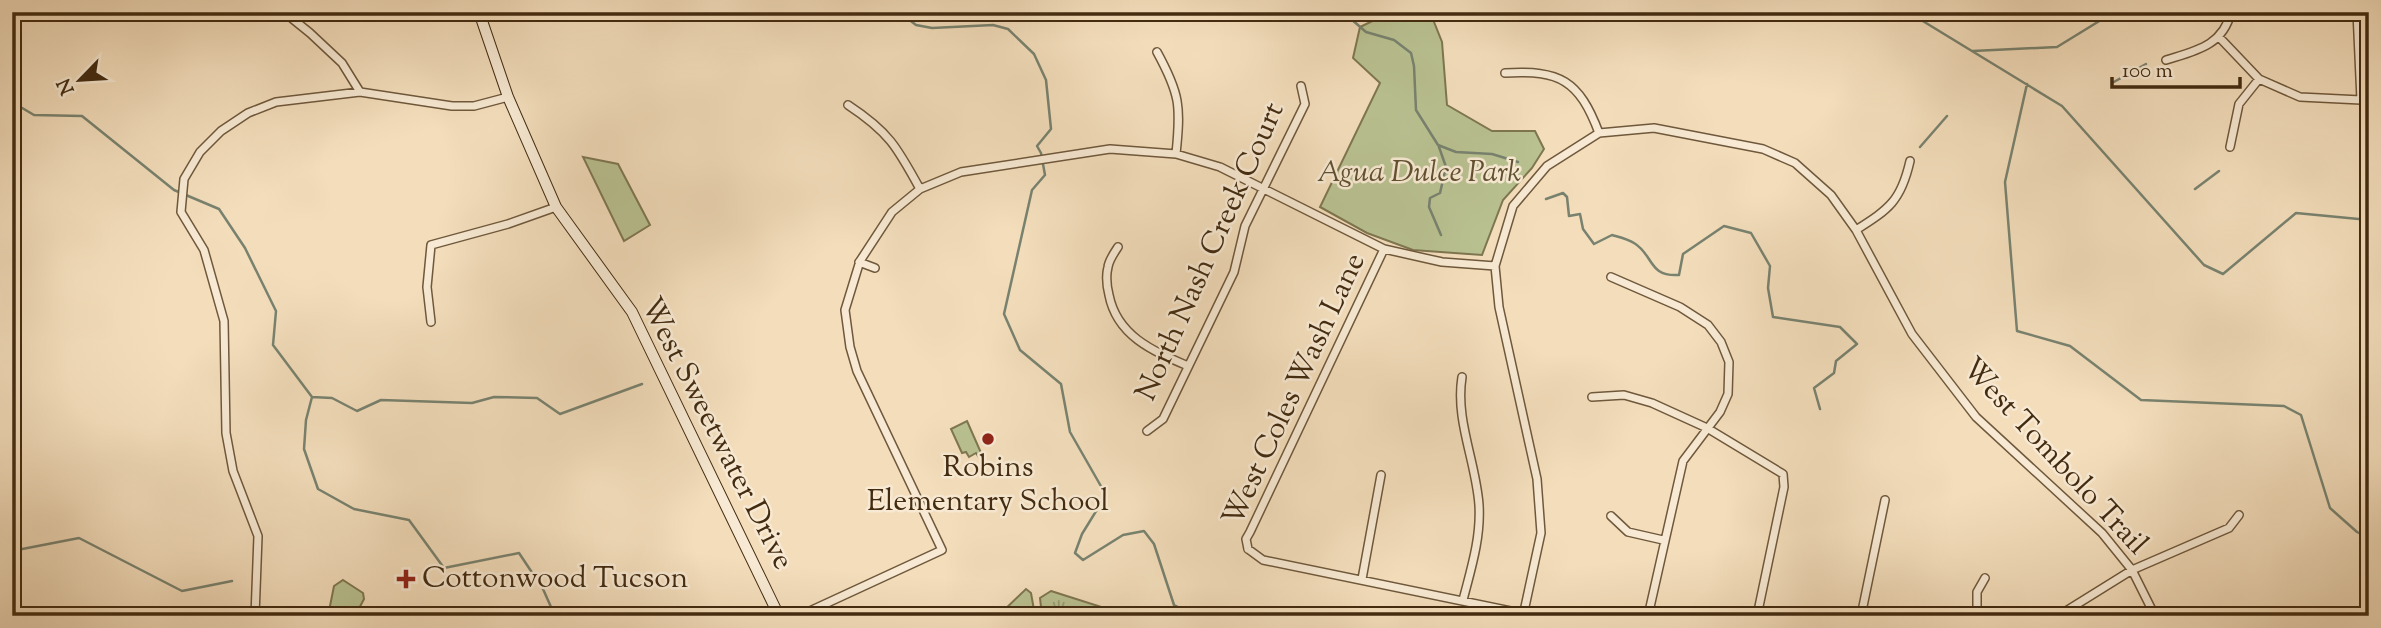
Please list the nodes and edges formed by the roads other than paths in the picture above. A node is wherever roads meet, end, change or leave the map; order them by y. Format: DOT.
graph roads {
  1 [pos="284,12"];
  2 [pos="479,12"];
  3 [pos="2231,12"];
  4 [pos="2357,12"];
  5 [pos="2220,37"];
  6 [pos="1157,52"];
  7 [pos="2166,60"];
  8 [pos="1505,73"];
  9 [pos="2259,79"];
  10 [pos="1301,86"];
  11 [pos="360,92"];
  12 [pos="508,97"];
  13 [pos="2365,99"];
  14 [pos="848,106"];
  15 [pos="1599,133"];
  16 [pos="2230,147"];
  17 [pos="1175,154"];
  18 [pos="1910,161"];
  19 [pos="920,189"];
  20 [pos="1262,190"];
  21 [pos="556,207"];
  22 [pos="1856,230"];
  23 [pos="1118,247"];
  24 [pos="1384,249"];
  25 [pos="859,262"];
  26 [pos="1495,266"];
  27 [pos="875,268"];
  28 [pos="1611,277"];
  29 [pos="431,322"];
  30 [pos="1188,366"];
  31 [pos="1462,377"];
  32 [pos="1592,397"];
  33 [pos="1707,428"];
  34 [pos="1147,430"];
  35 [pos="1381,475"];
  36 [pos="1885,500"];
  37 [pos="2239,515"];
  38 [pos="1611,516"];
  39 [pos="1664,540"];
  40 [pos="2132,570"];
  41 [pos="1985,578"];
  42 [pos="1362,579"];
  43 [pos="1463,600"];
  44 [pos="1523,615"];
  45 [pos="254,616"];
  46 [pos="779,616"];
  47 [pos="799,616"];
  48 [pos="1535,616"];
  49 [pos="1648,616"];
  50 [pos="1757,616"];
  51 [pos="1861,616"];
  52 [pos="1978,616"];
  53 [pos="2058,616"];
  54 [pos="2155,616"];
  1 -- 11 [label="street"];
  2 -- 12 [label="street, West Sweetwater Drive"];
  3 -- 5 [label="street"];
  4 -- 13 [label="street"];
  5 -- 7 [label="street"];
  5 -- 9 [label="street"];
  6 -- 17 [label="street"];
  8 -- 15 [label="street"];
  9 -- 13 [label="street"];
  9 -- 16 [label="street"];
  10 -- 20 [label="street, North Nash Creek Court"];
  11 -- 12 [label="street"];
  11 -- 45 [label="street"];
  12 -- 21 [label="street, West Sweetwater Drive"];
  14 -- 19 [label="street"];
  15 -- 22 [label="street, West Tombolo Trail"];
  15 -- 26 [label="street, West Tombolo Trail"];
  17 -- 19 [label="street"];
  17 -- 20 [label="street"];
  18 -- 22 [label="street"];
  19 -- 25 [label="street"];
  20 -- 24 [label="street"];
  20 -- 30 [label="street, North Nash Creek Court"];
  21 -- 29 [label="street"];
  21 -- 46 [label="street, West Sweetwater Drive"];
  22 -- 40 [label="street, West Tombolo Trail"];
  23 -- 30 [label="street"];
  24 -- 26 [label="street"];
  24 -- 42 [label="street, West Coles Wash Lane"];
  25 -- 27 [label="street"];
  25 -- 47 [label="street"];
  26 -- 44 [label="street"];
  28 -- 33 [label="street"];
  30 -- 34 [label="street, North Nash Creek Court"];
  31 -- 43 [label="street"];
  32 -- 33 [label="street"];
  33 -- 39 [label="street"];
  33 -- 50 [label="street"];
  35 -- 42 [label="street"];
  36 -- 51 [label="street"];
  37 -- 40 [label="street"];
  38 -- 39 [label="street"];
  39 -- 49 [label="street"];
  40 -- 53 [label="street"];
  40 -- 54 [label="street, West Tombolo Trail"];
  41 -- 52 [label="street"];
  42 -- 43 [label="street"];
  43 -- 44 [label="street"];
  44 -- 48 [label="street"];
}
